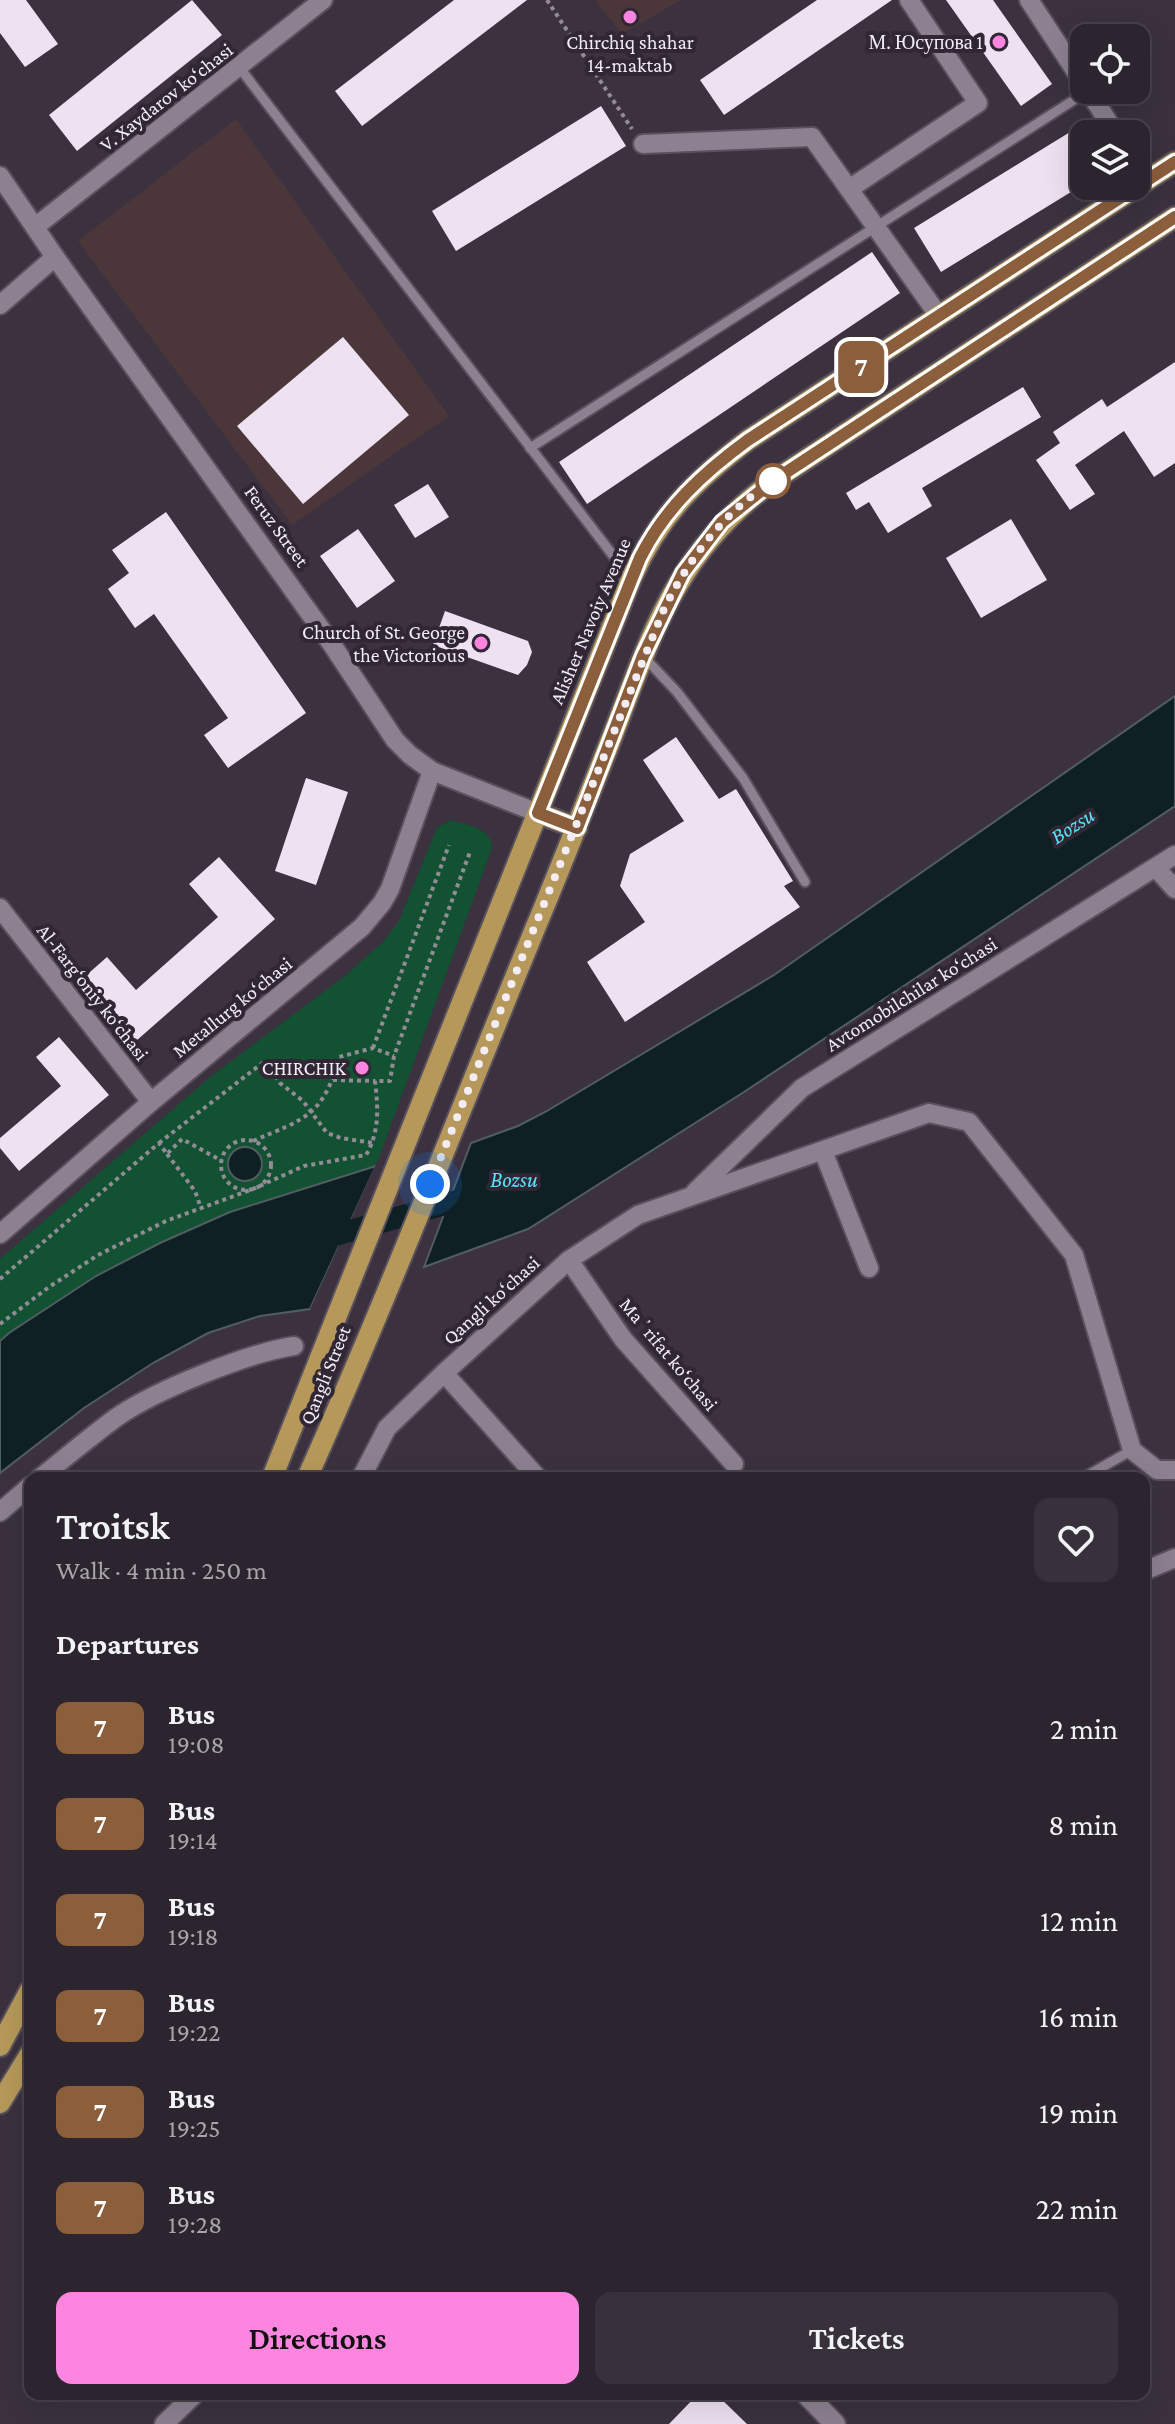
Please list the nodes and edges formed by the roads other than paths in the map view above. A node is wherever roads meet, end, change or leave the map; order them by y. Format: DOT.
graph roads {
  1 [pos="323,0"];
  2 [pos="909,0"];
  3 [pos="1029,0"];
  4 [pos="1070,63"];
  5 [pos="239,67"];
  6 [pos="1070,102"];
  7 [pos="643,144"];
  8 [pos="1175,162"];
  9 [pos="1150,170"];
  10 [pos="0,176"];
  11 [pos="849,189"];
  12 [pos="1103,200"];
  13 [pos="1175,217"];
  14 [pos="35,227"];
  15 [pos="876,227"];
  16 [pos="55,257"];
  17 [pos="0,305"];
  18 [pos="939,316"];
  19 [pos="530,448"];
  20 [pos="631,579"];
  21 [pos="643,656"];
  22 [pos="432,771"];
  23 [pos="538,813"];
  24 [pos="577,828"];
  25 [pos="1175,855"];
  26 [pos="1156,868"];
  27 [pos="805,882"];
  28 [pos="1175,889"];
  29 [pos="0,908"];
  30 [pos="151,1102"];
  31 [pos="404,1147"];
  32 [pos="823,1151"];
  33 [pos="690,1197"];
  34 [pos="0,1234"];
  35 [pos="569,1260"];
  36 [pos="869,1268"];
  37 [pos="294,1346"];
  38 [pos="444,1373"];
  39 [pos="1132,1450"];
  40 [pos="734,1464"];
  41 [pos="1175,1470"];
  42 [pos="48,1472"];
  43 [pos="274,1472"];
  44 [pos="310,1472"];
  45 [pos="364,1472"];
  46 [pos="533,1472"];
  47 [pos="1094,1472"];
  48 [pos="24,1491"];
  49 [pos="0,1512"];
  50 [pos="1175,1558"];
  51 [pos="1150,1568"];
  52 [pos="24,2001"];
  53 [pos="0,2046"];
  54 [pos="24,2064"];
  55 [pos="0,2103"];
  56 [pos="189,2400"];
  57 [pos="812,2400"];
  58 [pos="164,2424"];
  59 [pos="835,2424"];
  1 -- 5 [label="street, V. Xaydarov ko‘chasi"];
  2 -- 11 [label="street"];
  3 -- 4 [label="street"];
  5 -- 14 [label="street, V. Xaydarov ko‘chasi"];
  5 -- 19 [label="lane"];
  6 -- 15 [label="lane"];
  7 -- 11 [label="street"];
  8 -- 9 [label="main road, Alisher Navoiy Avenue"];
  10 -- 14 [label="street, Feruz Street"];
  11 -- 15 [label="street"];
  12 -- 18 [label="main road, Alisher Navoiy Avenue"];
  13 -- 21 [label="main road"];
  14 -- 16 [label="street, Feruz Street"];
  15 -- 18 [label="street"];
  15 -- 19 [label="lane"];
  16 -- 17 [label="street"];
  16 -- 22 [label="street, Feruz Street"];
  18 -- 20 [label="main road, Alisher Navoiy Avenue"];
  19 -- 20 [label="lane"];
  20 -- 23 [label="main road, Alisher Navoiy Avenue"];
  21 -- 24 [label="main road"];
  21 -- 27 [label="lane"];
  22 -- 23 [label="street, Feruz Street"];
  22 -- 30 [label="street, Metallurg ko‘chasi"];
  23 -- 24 [label="main road, Feruz Street"];
  23 -- 31 [label="main road, Alisher Navoiy Avenue"];
  24 -- 44 [label="main road, Qangli Street"];
  25 -- 26 [label="street, Avtomobilchilar ko‘chasi"];
  26 -- 28 [label="street"];
  26 -- 33 [label="street, Avtomobilchilar ko‘chasi"];
  29 -- 30 [label="street, Al-Farg‘oniy ko‘chasi"];
  30 -- 34 [label="street, Metallurg ko‘chasi"];
  31 -- 43 [label="main road, Qangli Street"];
  32 -- 33 [label="street"];
  32 -- 36 [label="street"];
  32 -- 39 [label="street"];
  33 -- 35 [label="street"];
  35 -- 38 [label="street, Qangli ko‘chasi"];
  35 -- 40 [label="street, Maʼrifat ko‘chasi"];
  37 -- 42 [label="street"];
  38 -- 45 [label="street, Qangli ko‘chasi"];
  38 -- 46 [label="street, Qangli ko‘chasi"];
  39 -- 41 [label="street"];
  39 -- 47 [label="lane"];
  48 -- 49 [label="street"];
  50 -- 51 [label="street"];
  52 -- 53 [label="main road"];
  54 -- 55 [label="main road"];
  56 -- 58 [label="street"];
  57 -- 59 [label="street"];
}
